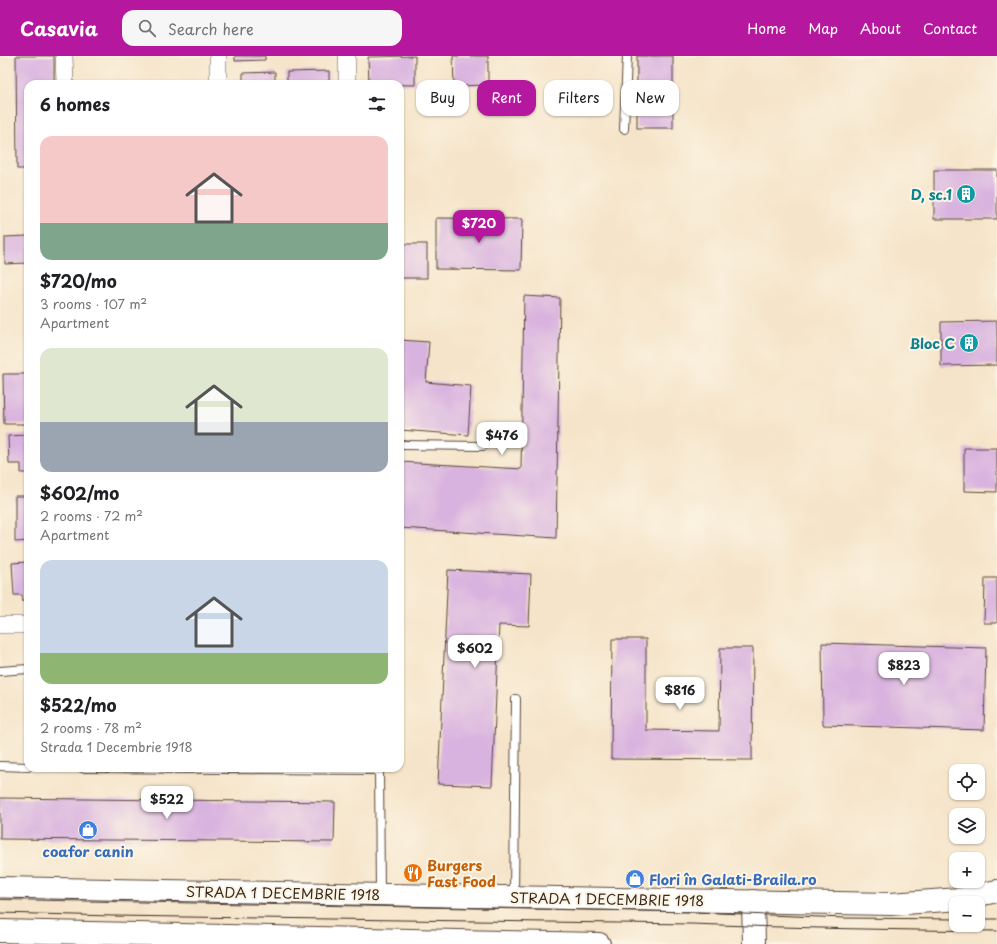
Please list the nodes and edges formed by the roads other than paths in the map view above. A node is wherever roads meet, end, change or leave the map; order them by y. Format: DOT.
graph roads {
  1 [pos="64,56"];
  2 [pos="218,56"];
  3 [pos="348,56"];
  4 [pos="627,56"];
  5 [pos="64,80"];
  6 [pos="218,80"];
  7 [pos="347,80"];
  8 [pos="624,129"];
  9 [pos="404,445"];
  10 [pos="483,446"];
  11 [pos="0,625"];
  12 [pos="24,625"];
  13 [pos="24,669"];
  14 [pos="0,671"];
  15 [pos="516,698"];
  16 [pos="0,766"];
  17 [pos="24,767"];
  18 [pos="379,772"];
  19 [pos="0,888"];
  20 [pos="997,891"];
  21 [pos="380,895"];
  22 [pos="514,897"];
  23 [pos="753,901"];
  24 [pos="0,931"];
  25 [pos="101,938"];
  26 [pos="599,944"];
  27 [pos="754,944"];
  1 -- 5 [label="street"];
  2 -- 6 [label="street"];
  3 -- 7 [label="street"];
  4 -- 8 [label="lane"];
  9 -- 10 [label="lane"];
  11 -- 12 [label="street"];
  13 -- 14 [label="lane"];
  15 -- 22 [label="lane"];
  16 -- 17 [label="lane"];
  18 -- 21 [label="lane"];
  19 -- 21 [label="main road, STRADA 1 DECEMBRIE 1918"];
  20 -- 23 [label="main road, STRADA 1 DECEMBRIE 1918"];
  21 -- 22 [label="main road, STRADA 1 DECEMBRIE 1918"];
  22 -- 23 [label="main road, STRADA 1 DECEMBRIE 1918"];
  23 -- 27 [label="main road"];
  24 -- 25 [label="main road"];
  25 -- 26 [label="main road"];
}
